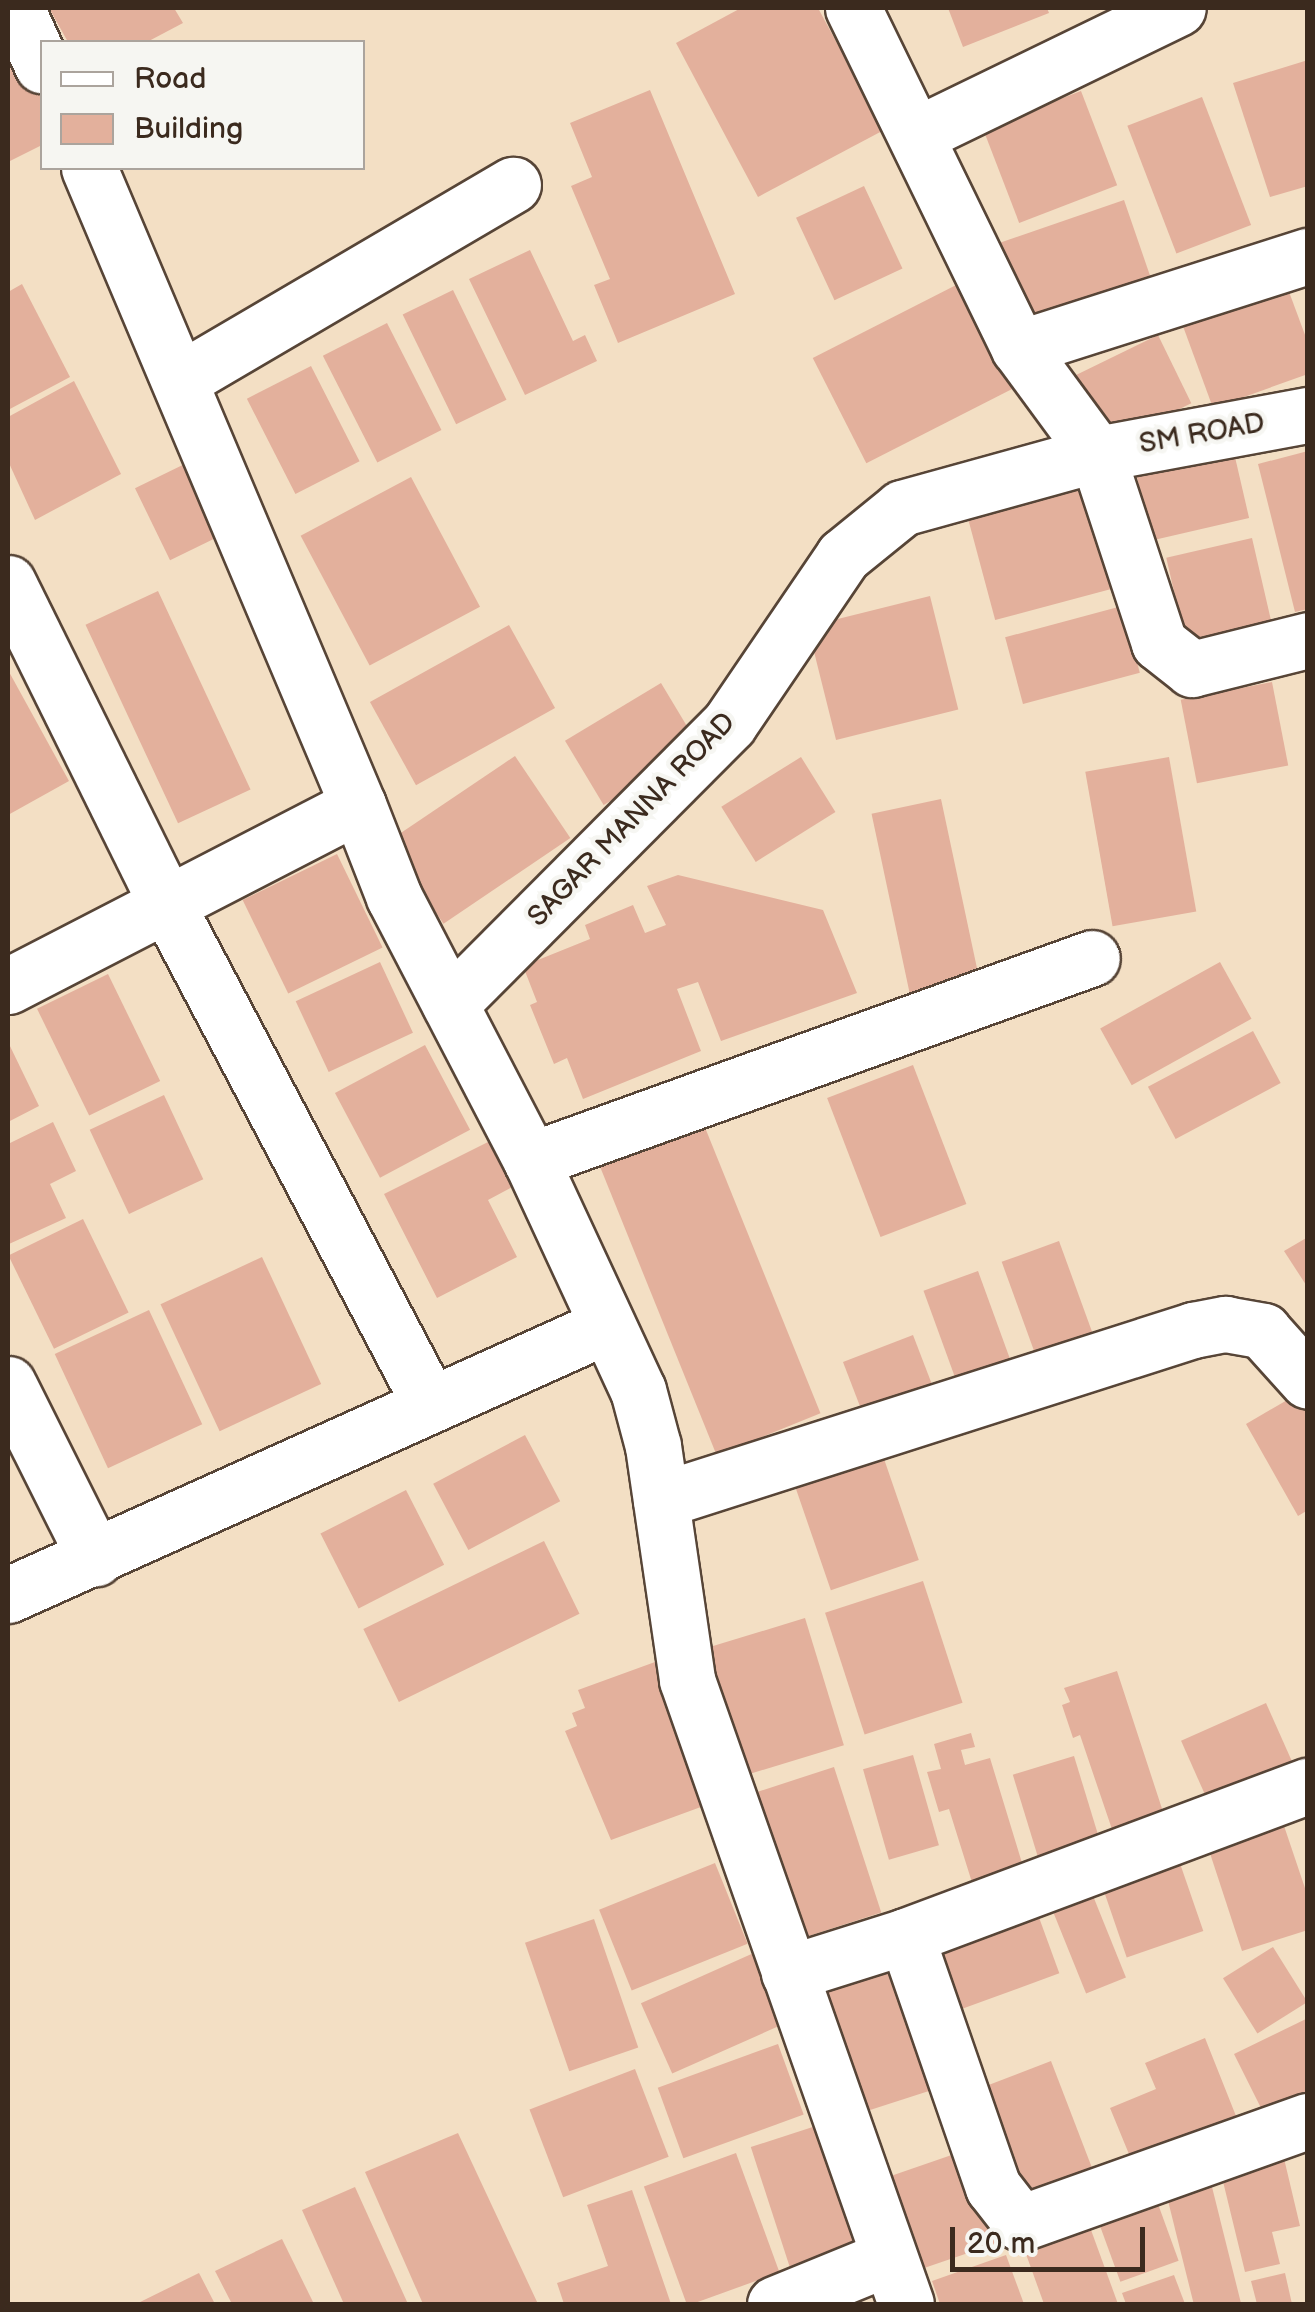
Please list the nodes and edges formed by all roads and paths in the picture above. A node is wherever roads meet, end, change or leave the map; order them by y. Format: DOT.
graph roads {
  1 [pos="16,8"];
  2 [pos="853,8"];
  3 [pos="1178,8"];
  4 [pos="1082,28"];
  5 [pos="40,61"];
  6 [pos="916,135"];
  7 [pos="90,170"];
  8 [pos="513,184"];
  9 [pos="1308,256"];
  10 [pos="1020,348"];
  11 [pos="180,380"];
  12 [pos="1308,415"];
  13 [pos="1096,454"];
  14 [pos="8,583"];
  15 [pos="1308,640"];
  16 [pos="358,805"];
  17 [pos="166,903"];
  18 [pos="1092,958"];
  19 [pos="8,986"];
  20 [pos="450,1004"];
  21 [pos="531,1160"];
  22 [pos="606,1326"];
  23 [pos="1308,1381"];
  24 [pos="8,1384"];
  25 [pos="429,1402"];
  26 [pos="661,1500"];
  27 [pos="95,1558"];
  28 [pos="8,1595"];
  29 [pos="1308,1786"];
  30 [pos="906,1936"];
  31 [pos="789,1973"];
  32 [pos="1308,2120"];
  33 [pos="896,2282"];
  34 [pos="774,2304"];
  1 -- 5 [label="street"];
  2 -- 6 [label="street"];
  3 -- 4 [label="street"];
  4 -- 6 [label="street"];
  6 -- 10 [label="street"];
  7 -- 11 [label="street"];
  8 -- 11 [label="street"];
  9 -- 10 [label="street"];
  10 -- 13 [label="street"];
  11 -- 16 [label="street"];
  12 -- 13 [label="street, SM ROAD"];
  13 -- 15 [label="street"];
  13 -- 20 [label="street, SAGAR MANNA ROAD"];
  14 -- 17 [label="street"];
  16 -- 17 [label="street"];
  16 -- 20 [label="street"];
  17 -- 19 [label="street"];
  17 -- 25 [label="street"];
  18 -- 21 [label="street"];
  20 -- 21 [label="street"];
  21 -- 22 [label="street"];
  22 -- 25 [label="street"];
  22 -- 26 [label="street"];
  23 -- 26 [label="street"];
  24 -- 27 [label="street"];
  25 -- 27 [label="street"];
  26 -- 31 [label="street"];
  27 -- 28 [label="street"];
  29 -- 30 [label="street"];
  30 -- 31 [label="street"];
  30 -- 32 [label="street"];
  31 -- 33 [label="street"];
  33 -- 34 [label="street"];
}
